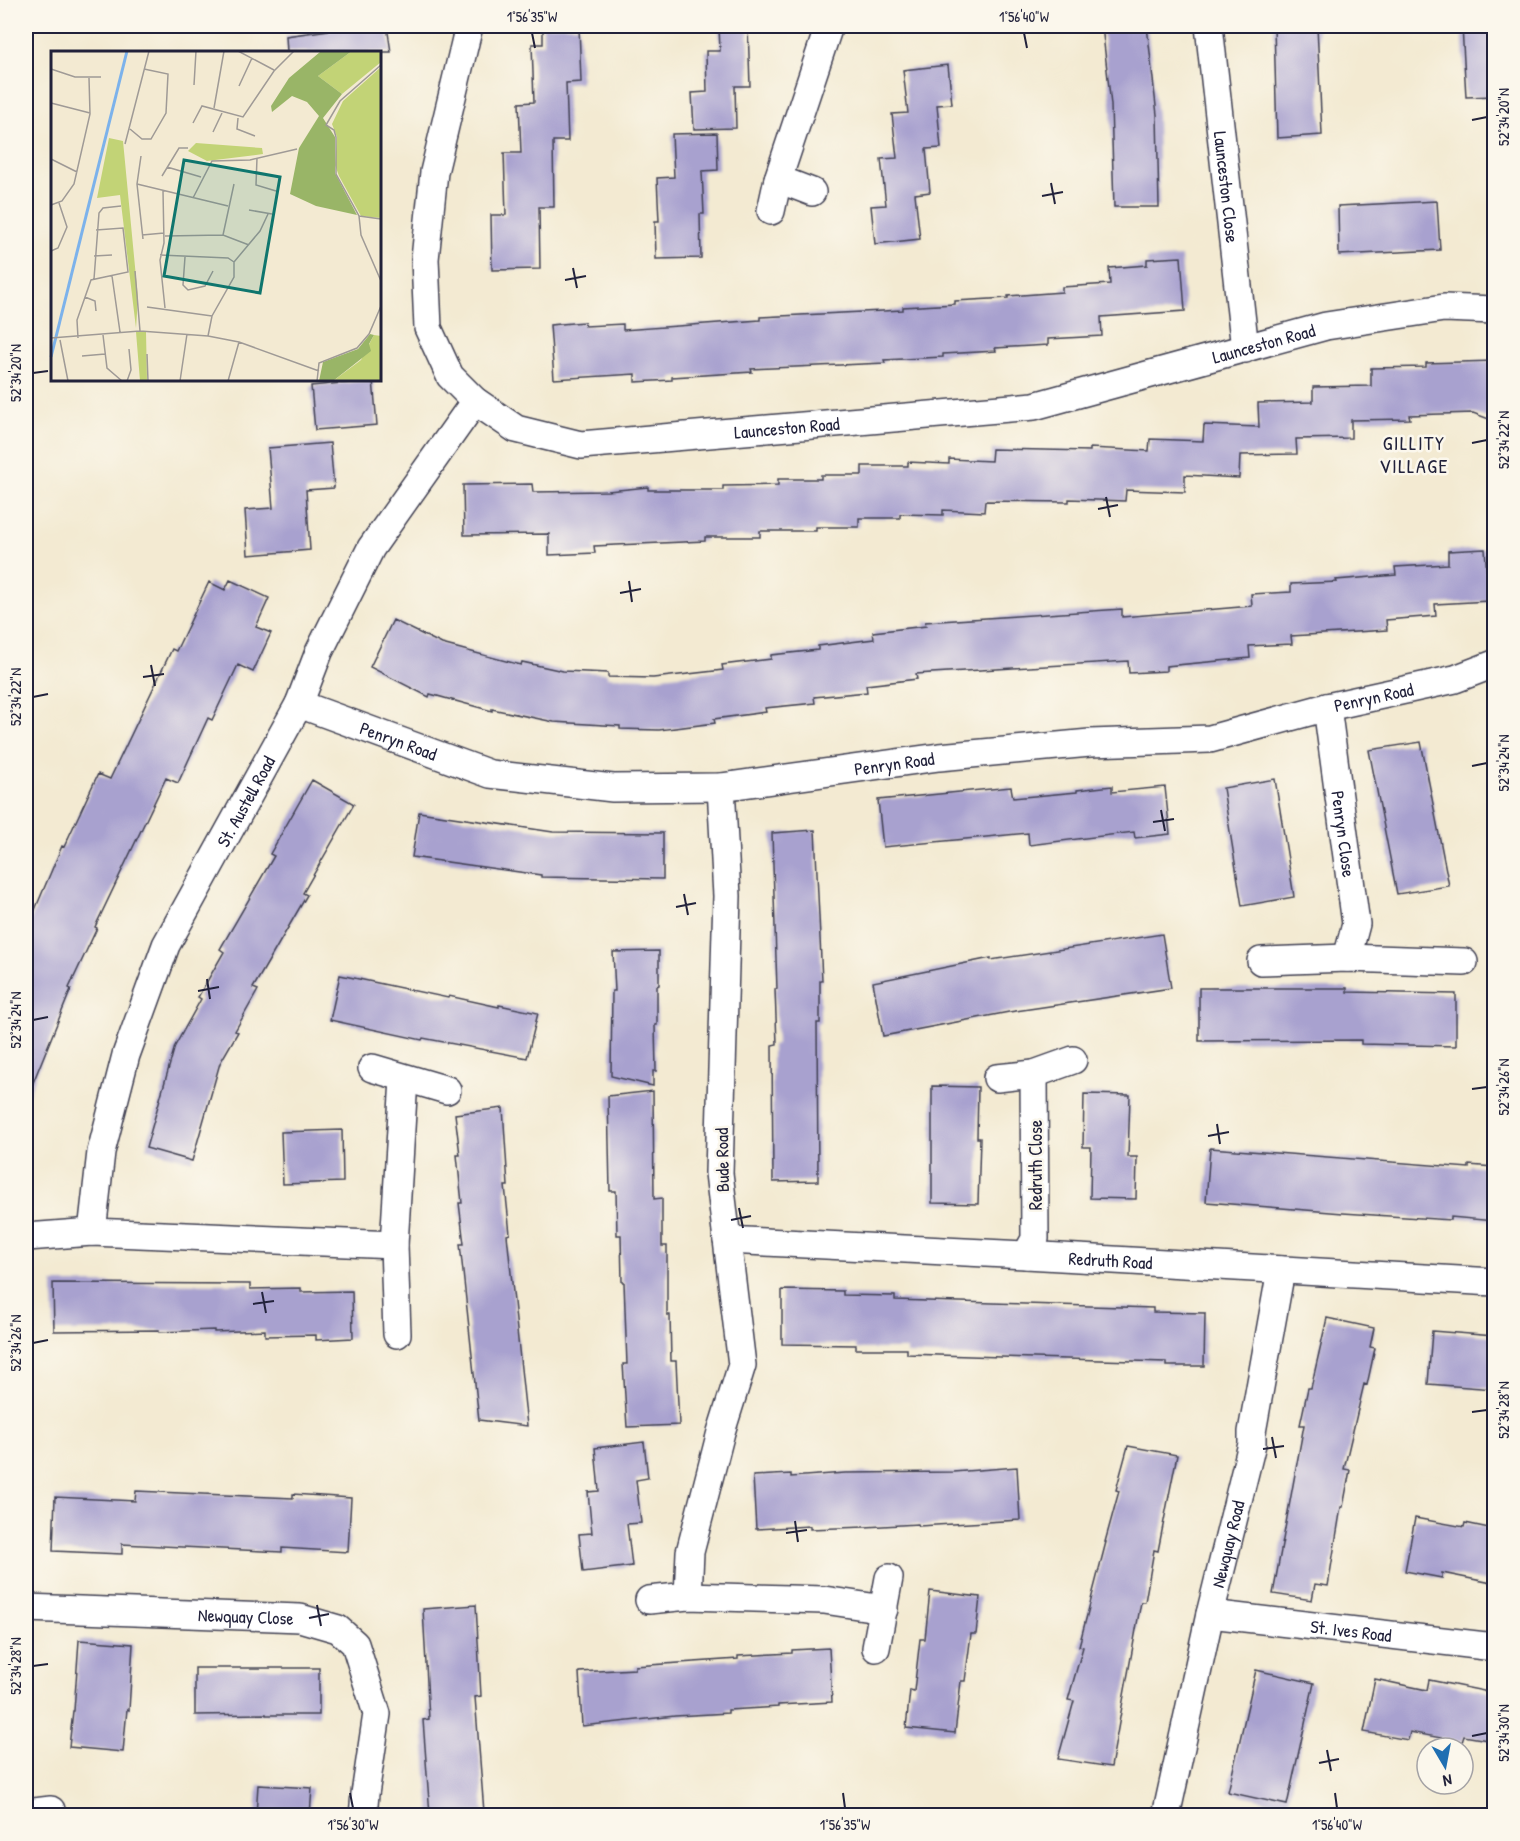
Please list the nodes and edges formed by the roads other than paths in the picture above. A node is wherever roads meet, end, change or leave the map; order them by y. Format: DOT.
graph roads {
  1 [pos="469,26"];
  2 [pos="829,26"];
  3 [pos="1209,26"];
  4 [pos="778,178"];
  5 [pos="812,192"];
  6 [pos="771,211"];
  7 [pos="1494,310"];
  8 [pos="1245,349"];
  9 [pos="475,401"];
  10 [pos="1494,664"];
  11 [pos="299,704"];
  12 [pos="1327,707"];
  13 [pos="721,787"];
  14 [pos="1347,958"];
  15 [pos="1261,961"];
  16 [pos="1464,962"];
  17 [pos="1074,1060"];
  18 [pos="372,1068"];
  19 [pos="1034,1074"];
  20 [pos="997,1078"];
  21 [pos="404,1079"];
  22 [pos="447,1090"];
  23 [pos="92,1232"];
  24 [pos="27,1237"];
  25 [pos="727,1240"];
  26 [pos="394,1245"];
  27 [pos="1026,1255"];
  28 [pos="1281,1270"];
  29 [pos="1494,1282"];
  30 [pos="397,1334"];
  31 [pos="890,1578"];
  32 [pos="688,1596"];
  33 [pos="649,1600"];
  34 [pos="26,1608"];
  35 [pos="884,1609"];
  36 [pos="1210,1614"];
  37 [pos="1494,1647"];
  38 [pos="876,1648"];
  39 [pos="363,1815"];
  40 [pos="1166,1815"];
  1 -- 9 [label="street, Launceston Road"];
  2 -- 4 [label="street"];
  3 -- 8 [label="street, Launceston Close"];
  4 -- 5 [label="street"];
  4 -- 6 [label="street"];
  7 -- 8 [label="street, Launceston Road"];
  8 -- 9 [label="street, Launceston Road"];
  9 -- 11 [label="street, St. Austell Road"];
  10 -- 12 [label="street, Penryn Road"];
  11 -- 13 [label="street, Penryn Road"];
  11 -- 23 [label="street, St. Austell Road"];
  12 -- 13 [label="street, Penryn Road"];
  12 -- 14 [label="street, Penryn Close"];
  13 -- 25 [label="street, Bude Road"];
  14 -- 15 [label="street"];
  14 -- 16 [label="street"];
  17 -- 19 [label="street"];
  18 -- 21 [label="street"];
  19 -- 20 [label="street"];
  19 -- 27 [label="street, Redruth Close"];
  21 -- 22 [label="street"];
  21 -- 26 [label="street"];
  23 -- 24 [label="street"];
  23 -- 26 [label="street"];
  25 -- 27 [label="street, Redruth Road"];
  25 -- 32 [label="street, Bude Road"];
  26 -- 30 [label="street"];
  27 -- 28 [label="street, Redruth Road"];
  28 -- 29 [label="street, Redruth Road"];
  28 -- 36 [label="street, Newquay Road"];
  31 -- 35 [label="street"];
  32 -- 33 [label="street"];
  32 -- 35 [label="street"];
  34 -- 39 [label="street, Newquay Close"];
  35 -- 38 [label="street"];
  36 -- 37 [label="street, St. Ives Road"];
  36 -- 40 [label="street, Newquay Road"];
}
